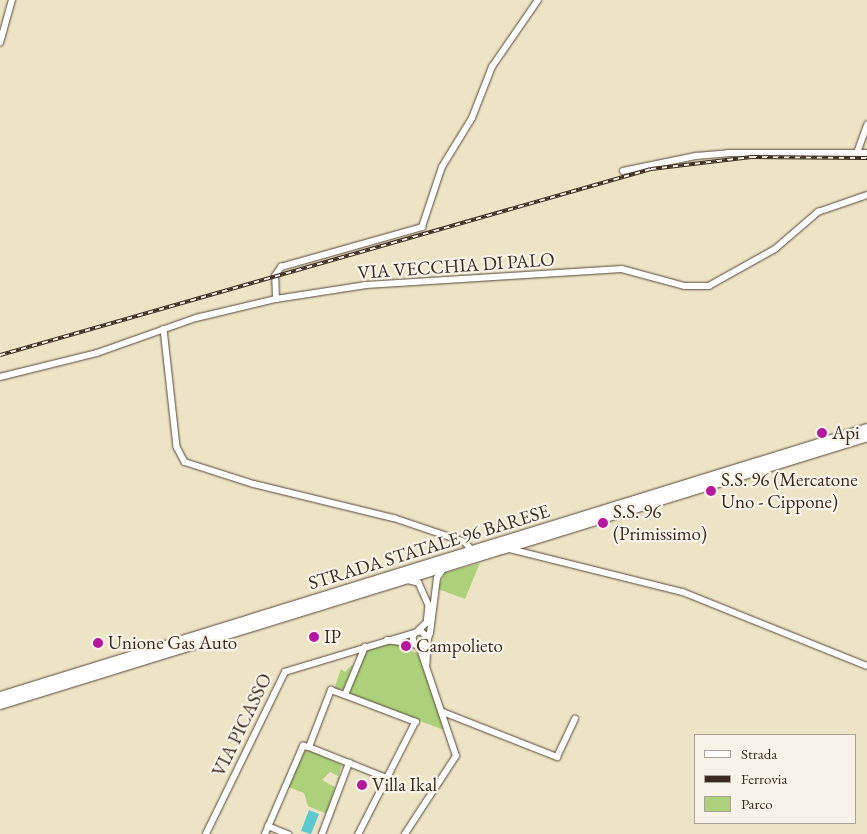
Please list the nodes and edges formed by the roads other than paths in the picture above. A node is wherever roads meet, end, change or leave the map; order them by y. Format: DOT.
graph roads {
  1 [pos="12,0"];
  2 [pos="538,0"];
  3 [pos="0,43"];
  4 [pos="867,125"];
  5 [pos="857,153"];
  6 [pos="867,153"];
  7 [pos="623,171"];
  8 [pos="867,195"];
  9 [pos="276,300"];
  10 [pos="164,329"];
  11 [pos="0,378"];
  12 [pos="867,428"];
  13 [pos="867,436"];
  14 [pos="505,548"];
  15 [pos="472,550"];
  16 [pos="449,564"];
  17 [pos="400,580"];
  18 [pos="418,631"];
  19 [pos="428,639"];
  20 [pos="387,640"];
  21 [pos="418,646"];
  22 [pos="365,647"];
  23 [pos="427,663"];
  24 [pos="867,666"];
  25 [pos="0,696"];
  26 [pos="345,696"];
  27 [pos="0,704"];
  28 [pos="442,712"];
  29 [pos="575,719"];
  30 [pos="309,747"];
  31 [pos="349,763"];
  32 [pos="387,778"];
  33 [pos="268,826"];
  34 [pos="206,834"];
  35 [pos="265,834"];
  36 [pos="288,834"];
  37 [pos="322,834"];
  38 [pos="358,834"];
  39 [pos="405,834"];
  1 -- 3 [label="street"];
  2 -- 9 [label="street"];
  4 -- 5 [label="street"];
  5 -- 6 [label="street"];
  5 -- 7 [label="street"];
  8 -- 9 [label="street, VIA VECCHIA DI PALO"];
  9 -- 10 [label="street, VIA VECCHIA DI PALO"];
  10 -- 11 [label="street, VIA VECCHIA DI PALO"];
  10 -- 15 [label="street"];
  12 -- 15 [label="main road, STRADA STATALE 96 BARESE"];
  13 -- 14 [label="main road, STRADA STATALE 96 BARESE"];
  14 -- 16 [label="main road, STRADA STATALE 96 BARESE"];
  14 -- 24 [label="street"];
  15 -- 25 [label="main road, STRADA STATALE 96 BARESE"];
  16 -- 17 [label="main road, STRADA STATALE 96 BARESE"];
  16 -- 19 [label="street"];
  17 -- 18 [label="street"];
  17 -- 27 [label="main road, STRADA STATALE 96 BARESE"];
  18 -- 19 [label="street"];
  18 -- 20 [label="street, VIA PICASSO"];
  18 -- 21 [label="street"];
  19 -- 21 [label="street"];
  19 -- 23 [label="street"];
  20 -- 21 [label="street"];
  20 -- 22 [label="street, VIA PICASSO"];
  21 -- 23 [label="street"];
  22 -- 26 [label="street"];
  22 -- 34 [label="street, VIA PICASSO"];
  23 -- 28 [label="street"];
  26 -- 30 [label="street"];
  26 -- 32 [label="street"];
  28 -- 29 [label="street"];
  28 -- 39 [label="street"];
  30 -- 31 [label="street"];
  30 -- 33 [label="street"];
  31 -- 32 [label="street"];
  31 -- 37 [label="street"];
  32 -- 38 [label="street"];
  33 -- 35 [label="street"];
  33 -- 36 [label="street"];
}
